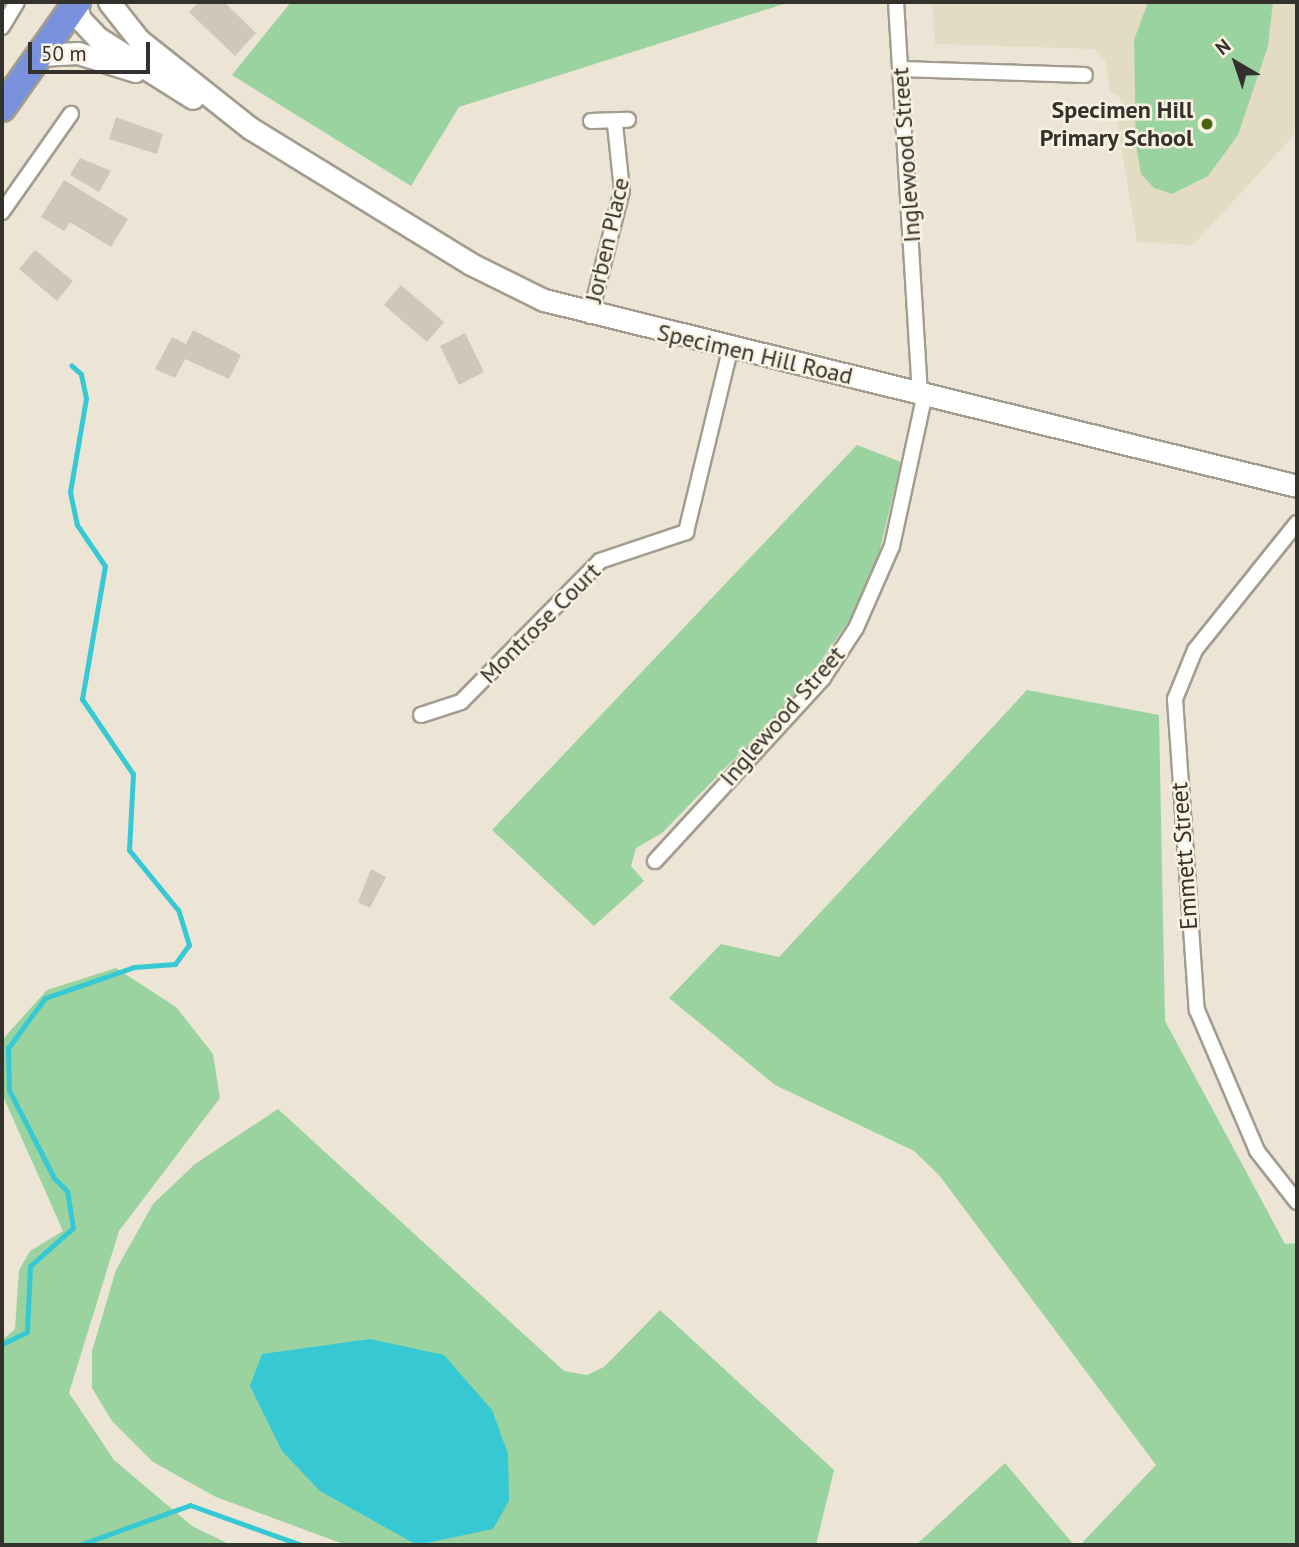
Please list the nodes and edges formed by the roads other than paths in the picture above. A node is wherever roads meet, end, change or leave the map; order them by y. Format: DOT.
graph roads {
  1 [pos="17,2"];
  2 [pos="109,2"];
  3 [pos="896,2"];
  4 [pos="75,3"];
  5 [pos="2,27"];
  6 [pos="39,55"];
  7 [pos="900,69"];
  8 [pos="1084,75"];
  9 [pos="167,82"];
  10 [pos="2,108"];
  11 [pos="71,114"];
  12 [pos="591,121"];
  13 [pos="250,128"];
  14 [pos="2,212"];
  15 [pos="590,316"];
  16 [pos="730,350"];
  17 [pos="922,393"];
  18 [pos="1297,486"];
  19 [pos="1297,523"];
  20 [pos="421,715"];
  21 [pos="655,861"];
  22 [pos="1297,1202"];
  1 -- 5 [label="street"];
  2 -- 13 [label="main road, Specimen Hill Road"];
  3 -- 7 [label="street, Inglewood Street"];
  4 -- 6 [label="highway"];
  4 -- 9 [label="main road, Specimen Hill Road"];
  6 -- 9 [label="main road"];
  6 -- 10 [label="highway"];
  7 -- 8 [label="street"];
  7 -- 17 [label="street, Inglewood Street"];
  9 -- 13 [label="main road, Specimen Hill Road"];
  11 -- 14 [label="street"];
  12 -- 15 [label="street, Jorben Place"];
  13 -- 15 [label="main road, Specimen Hill Road"];
  15 -- 16 [label="main road, Specimen Hill Road"];
  16 -- 17 [label="main road, Specimen Hill Road"];
  16 -- 20 [label="street, Montrose Court"];
  17 -- 18 [label="main road, Specimen Hill Road"];
  17 -- 21 [label="street, Inglewood Street"];
  19 -- 22 [label="street, Emmett Street"];
}
